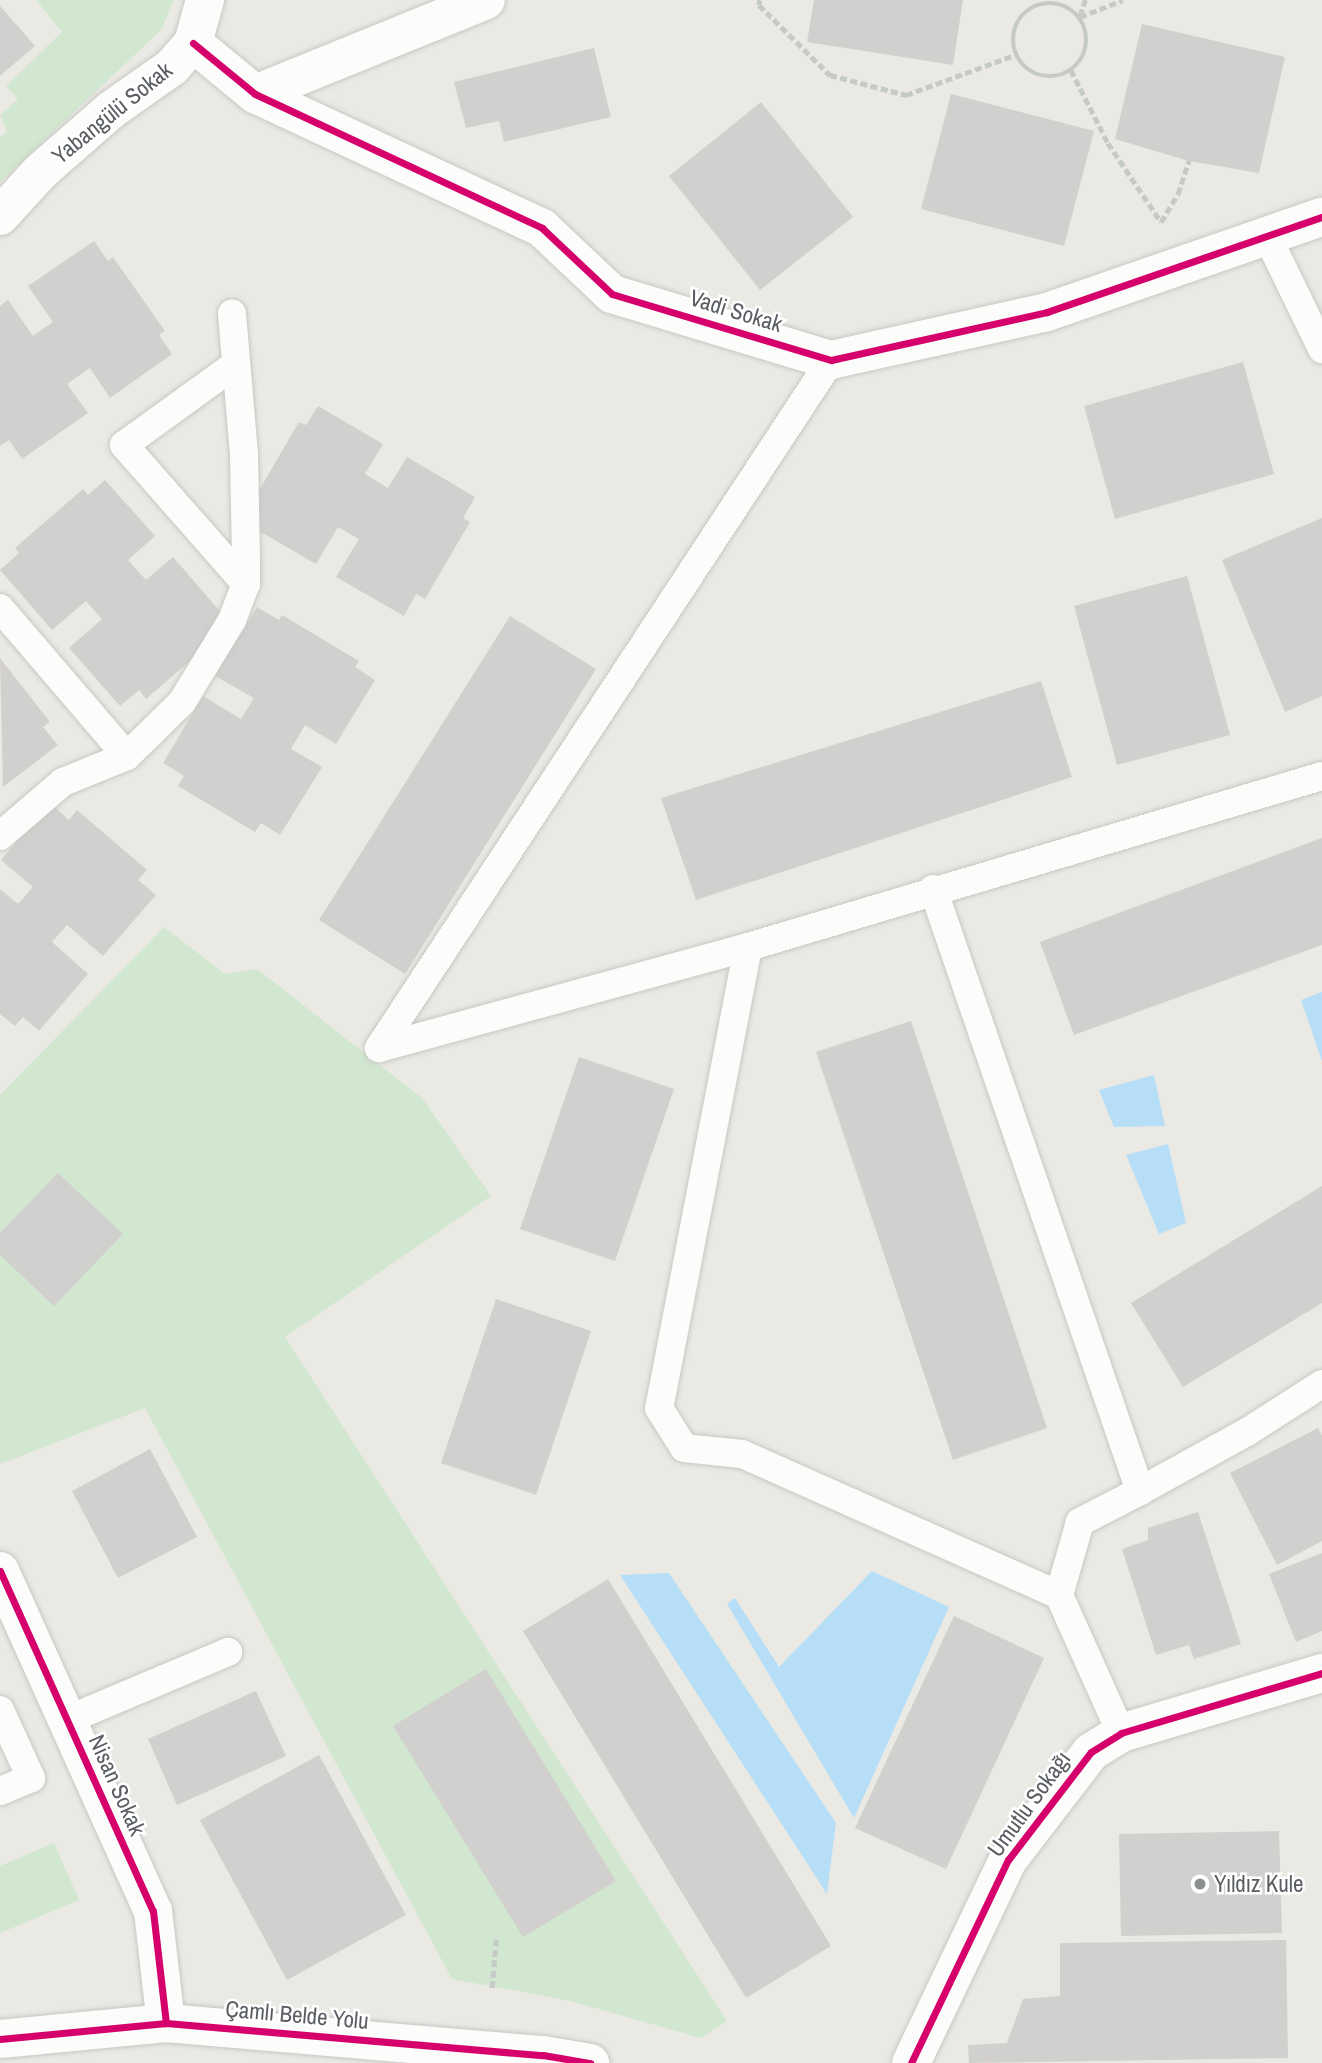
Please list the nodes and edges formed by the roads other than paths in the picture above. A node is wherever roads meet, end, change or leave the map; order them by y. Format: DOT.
graph roads {
  1 [pos="205,0"];
  2 [pos="486,0"];
  3 [pos="193,43"];
  4 [pos="255,94"];
  5 [pos="0,216"];
  6 [pos="1322,217"];
  7 [pos="1267,236"];
  8 [pos="232,314"];
  9 [pos="1322,349"];
  10 [pos="831,360"];
  11 [pos="236,364"];
  12 [pos="246,584"];
  13 [pos="0,608"];
  14 [pos="127,756"];
  15 [pos="1322,776"];
  16 [pos="0,836"];
  17 [pos="933,889"];
  18 [pos="748,947"];
  19 [pos="1322,1384"];
  20 [pos="1140,1490"];
  21 [pos="0,1571"];
  22 [pos="1059,1595"];
  23 [pos="228,1652"];
  24 [pos="1322,1673"];
  25 [pos="0,1710"];
  26 [pos="67,1720"];
  27 [pos="1121,1733"];
  28 [pos="0,1791"];
  29 [pos="166,2024"];
  30 [pos="0,2039"];
  31 [pos="590,2063"];
  32 [pos="911,2063"];
  1 -- 3 [label="street, Yabangülü Sokak"];
  2 -- 4 [label="street"];
  3 -- 4 [label="street, Vadi Sokak"];
  3 -- 5 [label="street, Yabangülü Sokak"];
  4 -- 10 [label="street, Vadi Sokak"];
  6 -- 7 [label="street, Vadi Sokak"];
  7 -- 9 [label="lane"];
  7 -- 10 [label="street, Vadi Sokak"];
  8 -- 11 [label="lane"];
  10 -- 18 [label="lane"];
  11 -- 12 [label="lane"];
  11 -- 12 [label="lane"];
  12 -- 14 [label="lane"];
  13 -- 14 [label="lane"];
  14 -- 16 [label="lane"];
  15 -- 17 [label="lane"];
  17 -- 18 [label="lane"];
  17 -- 20 [label="lane"];
  18 -- 22 [label="lane"];
  19 -- 20 [label="lane"];
  20 -- 22 [label="lane"];
  21 -- 26 [label="street, Nisan Sokak"];
  22 -- 27 [label="lane"];
  23 -- 26 [label="lane"];
  24 -- 27 [label="street, Umutlu Sokağı"];
  25 -- 28 [label="lane"];
  26 -- 29 [label="street, Nisan Sokak"];
  27 -- 32 [label="street, Umutlu Sokağı"];
  29 -- 30 [label="street, Çamlı Belde Yolu"];
  29 -- 31 [label="street, Çamlı Belde Yolu"];
}
